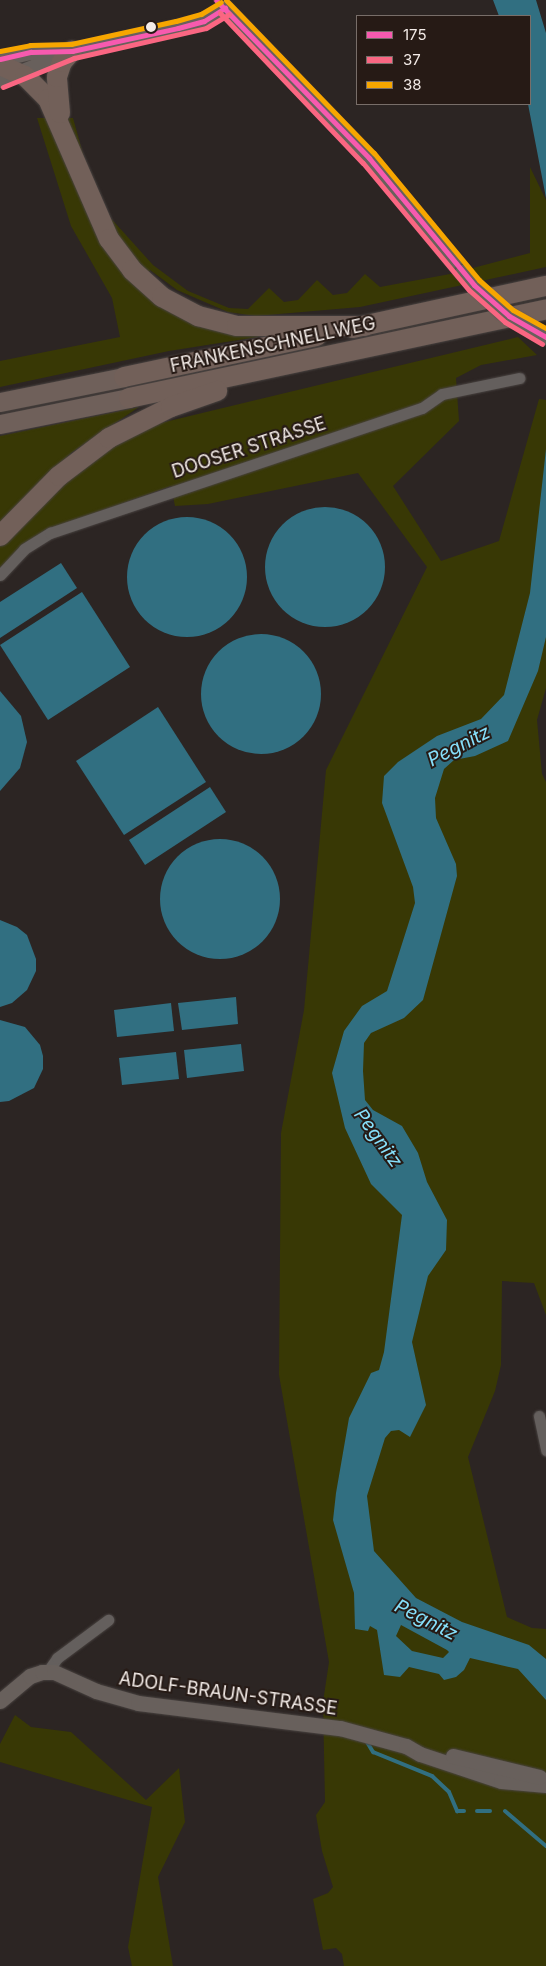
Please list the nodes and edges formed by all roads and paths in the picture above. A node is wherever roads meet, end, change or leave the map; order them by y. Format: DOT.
graph roads {
  1 [pos="72,51"];
  2 [pos="0,59"];
  3 [pos="0,65"];
  4 [pos="22,74"];
  5 [pos="0,80"];
  6 [pos="61,125"];
  7 [pos="541,288"];
  8 [pos="541,311"];
  9 [pos="365,326"];
  10 [pos="546,337"];
  11 [pos="333,355"];
  12 [pos="124,377"];
  13 [pos="519,378"];
  14 [pos="129,398"];
  15 [pos="0,402"];
  16 [pos="0,424"];
  17 [pos="0,536"];
  18 [pos="0,574"];
  19 [pos="539,1416"];
  20 [pos="546,1450"];
  21 [pos="108,1620"];
  22 [pos="48,1671"];
  23 [pos="0,1701"];
  24 [pos="406,1746"];
  25 [pos="546,1778"];
  26 [pos="546,1785"];
  1 -- 2 [label="main road"];
  1 -- 4 [label="main road"];
  1 -- 6 [label="highway"];
  1 -- 10 [label="main road, bridge"];
  3 -- 4 [label="highway"];
  4 -- 5 [label="main road"];
  4 -- 6 [label="highway"];
  6 -- 9 [label="highway"];
  7 -- 9 [label="highway, FRANKENSCHNELLWEG"];
  8 -- 11 [label="highway, FRANKENSCHNELLWEG"];
  9 -- 12 [label="highway, FRANKENSCHNELLWEG"];
  11 -- 14 [label="highway, FRANKENSCHNELLWEG"];
  11 -- 17 [label="highway"];
  12 -- 15 [label="highway, FRANKENSCHNELLWEG"];
  13 -- 18 [label="street, DOOSER STRASSE"];
  14 -- 16 [label="highway, FRANKENSCHNELLWEG"];
  19 -- 20 [label="street"];
  21 -- 22 [label="street"];
  22 -- 23 [label="main road"];
  22 -- 24 [label="main road, ADOLF-BRAUN-STRASSE"];
  24 -- 25 [label="main road, ADOLF-BRAUN-STRASSE"];
  24 -- 26 [label="main road, ADOLF-BRAUN-STRASSE"];
}
